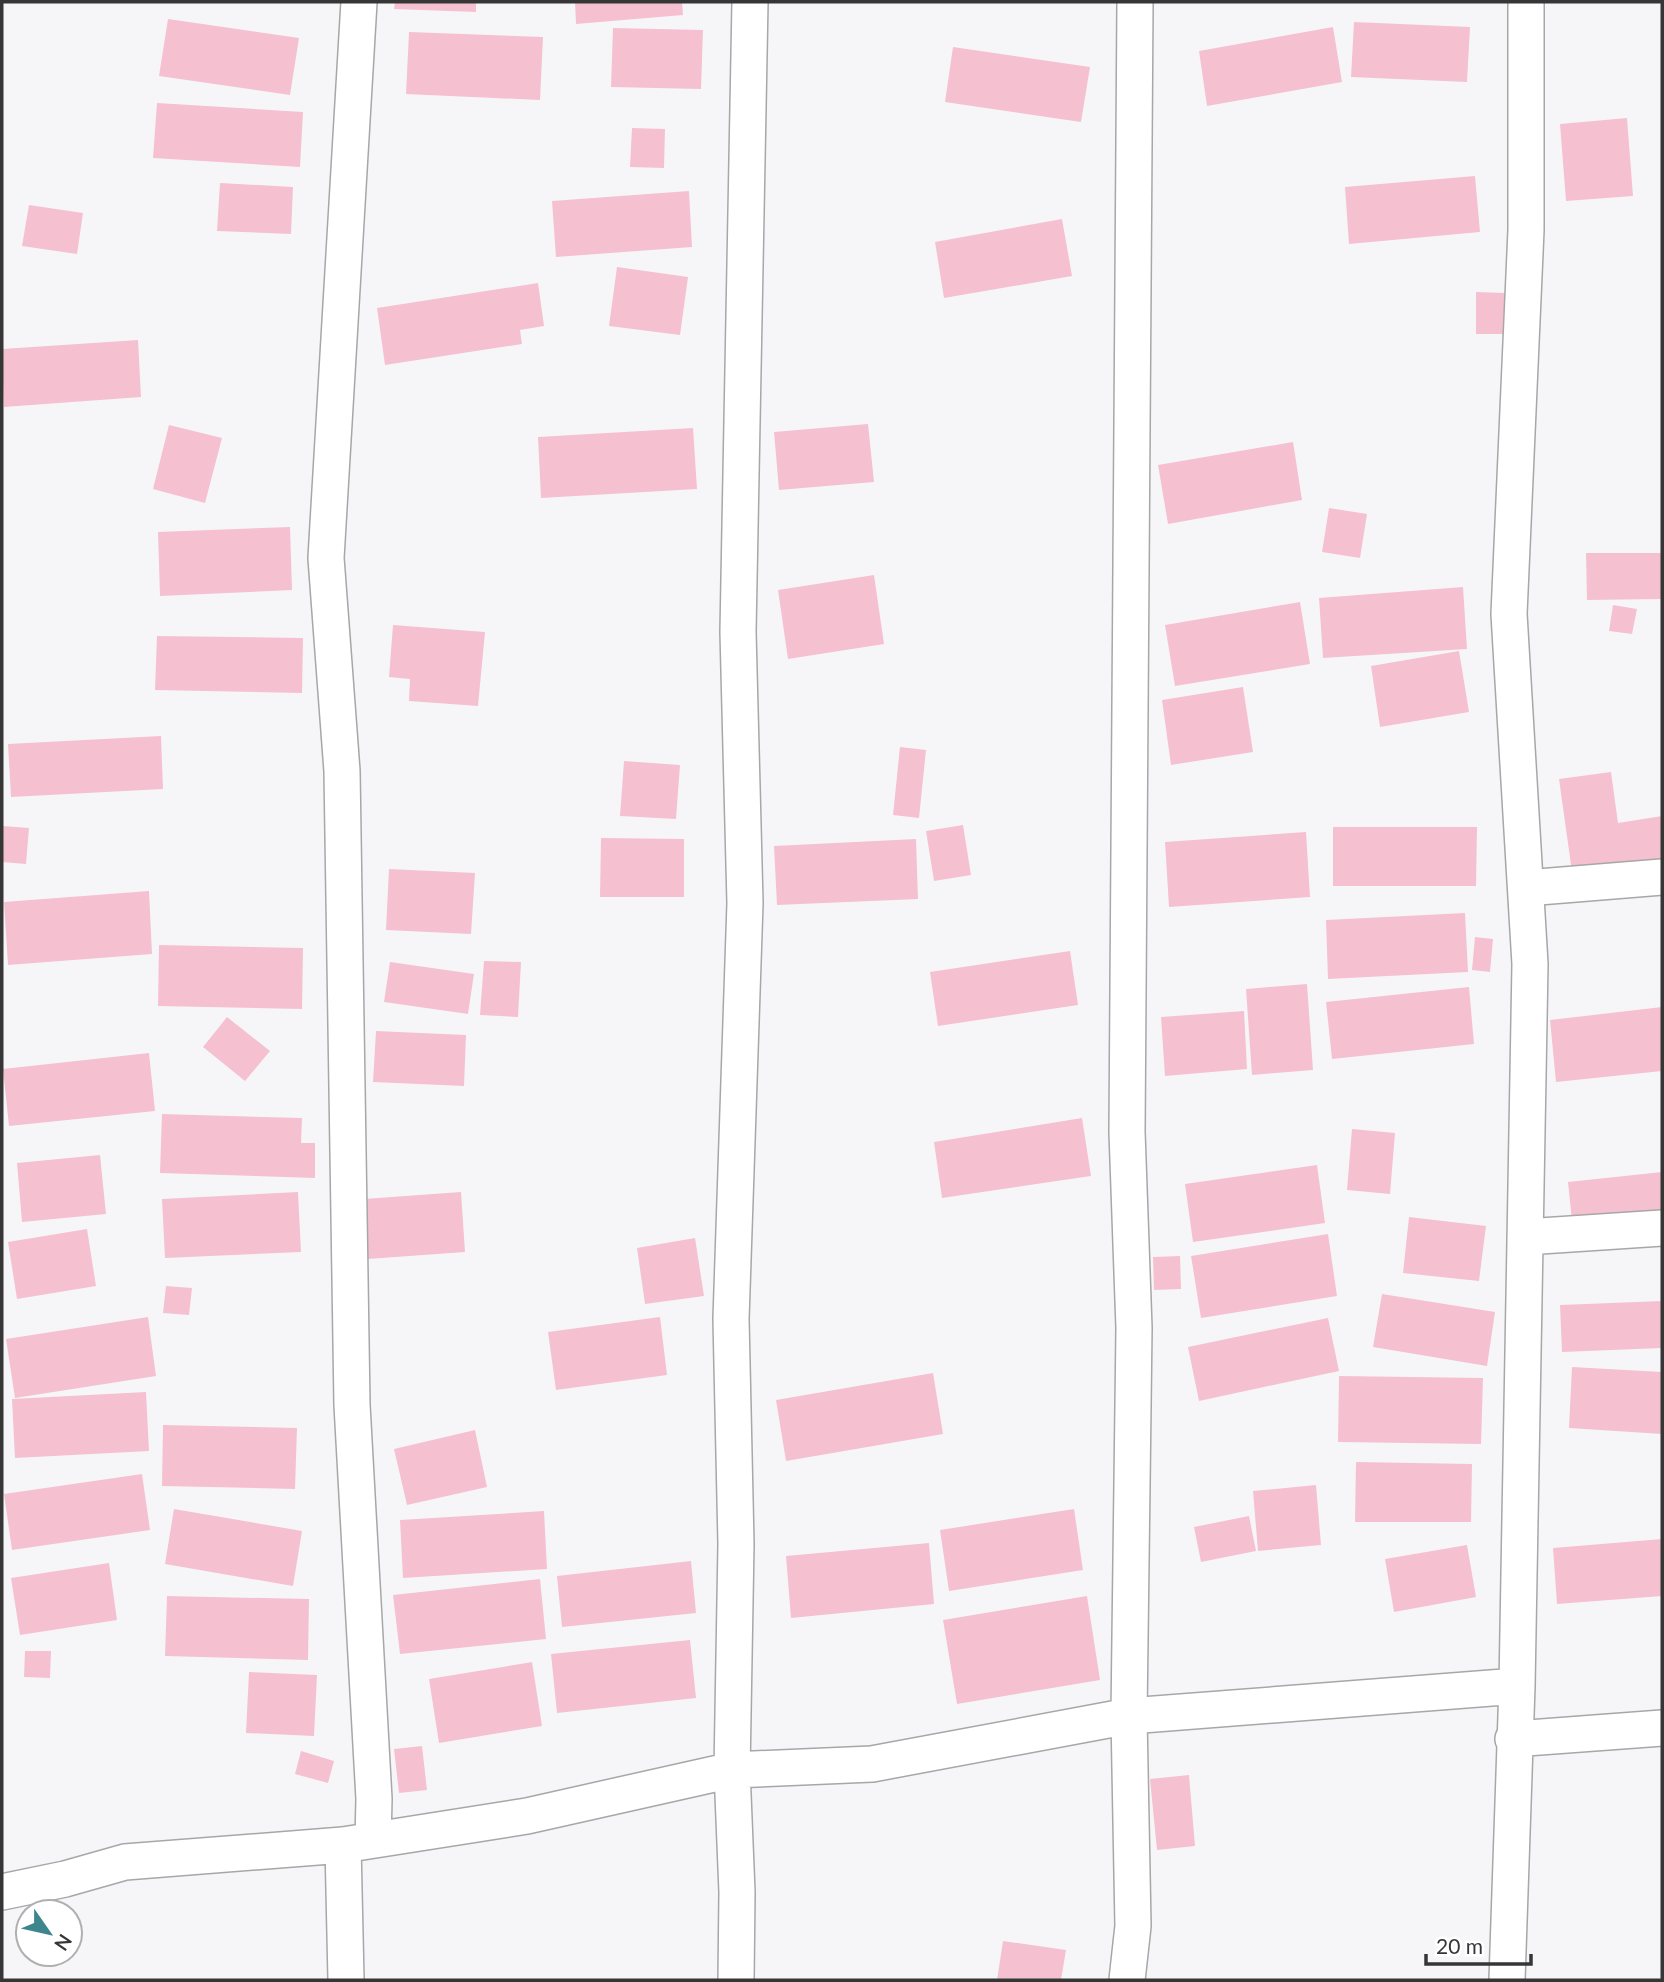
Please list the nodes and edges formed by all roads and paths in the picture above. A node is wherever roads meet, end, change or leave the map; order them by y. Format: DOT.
graph roads {
  1 [pos="359,2"];
  2 [pos="750,2"];
  3 [pos="1135,2"];
  4 [pos="1526,2"];
  5 [pos="1662,877"];
  6 [pos="1525,888"];
  7 [pos="1662,1228"];
  8 [pos="1525,1237"];
  9 [pos="1517,1686"];
  10 [pos="1129,1716"];
  11 [pos="1662,1728"];
  12 [pos="1513,1739"];
  13 [pos="733,1770"];
  14 [pos="358,1842"];
  15 [pos="2,1892"];
  16 [pos="346,1980"];
  17 [pos="736,1980"];
  18 [pos="1127,1980"];
  19 [pos="1507,1980"];
  1 -- 14 [label="street"];
  2 -- 13 [label="street"];
  3 -- 10 [label="street"];
  4 -- 6 [label="street"];
  5 -- 6 [label="street"];
  6 -- 8 [label="street"];
  7 -- 8 [label="street"];
  8 -- 9 [label="street"];
  9 -- 10 [label="street"];
  9 -- 12 [label="street"];
  10 -- 13 [label="street"];
  10 -- 18 [label="street"];
  11 -- 12 [label="street"];
  12 -- 19 [label="street"];
  13 -- 14 [label="street"];
  13 -- 17 [label="street"];
  14 -- 15 [label="street"];
  14 -- 16 [label="street"];
}
